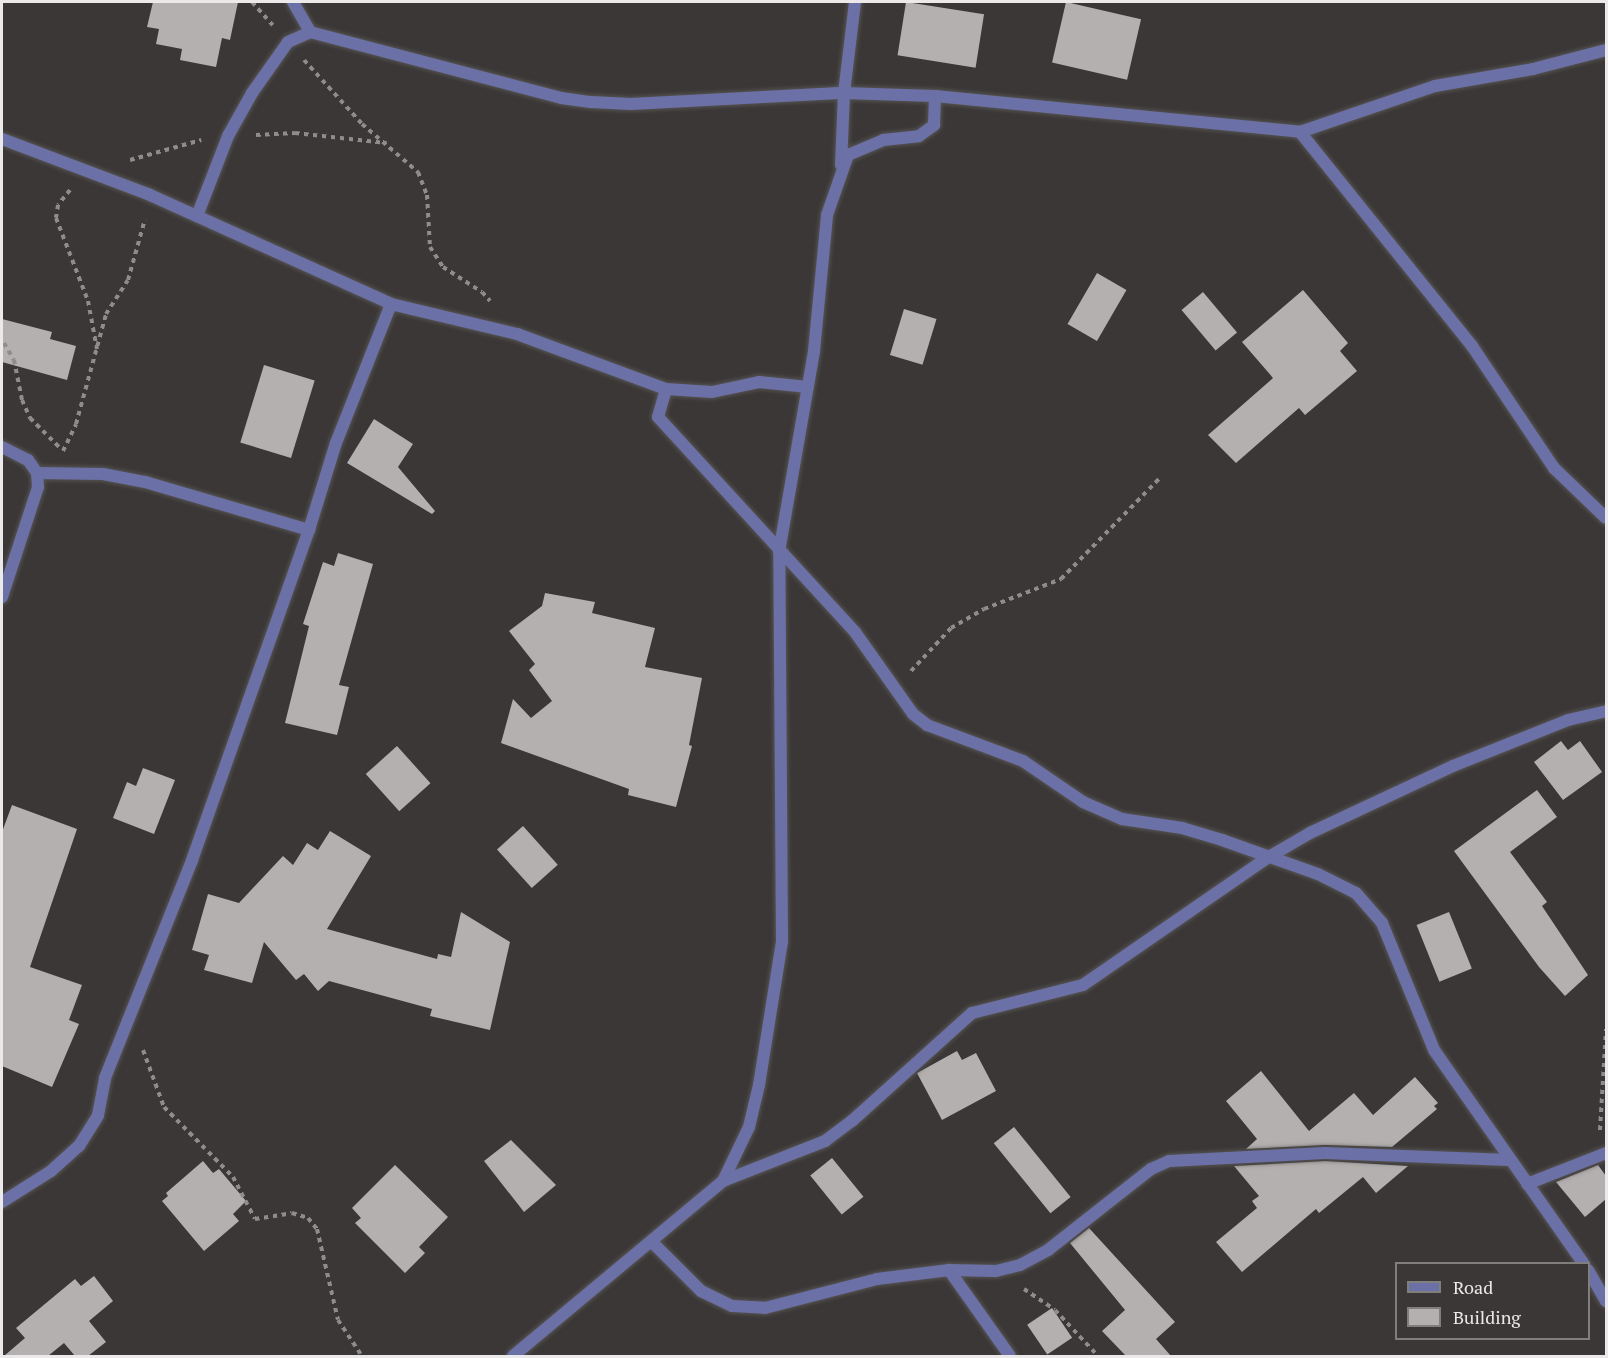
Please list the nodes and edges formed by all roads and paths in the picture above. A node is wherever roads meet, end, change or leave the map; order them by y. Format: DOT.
graph roads {
  1 [pos="252,2"];
  2 [pos="294,2"];
  3 [pos="855,2"];
  4 [pos="310,32"];
  5 [pos="288,42"];
  6 [pos="1606,50"];
  7 [pos="844,93"];
  8 [pos="935,96"];
  9 [pos="1300,132"];
  10 [pos="2,139"];
  11 [pos="841,167"];
  12 [pos="86,171"];
  13 [pos="150,195"];
  14 [pos="197,216"];
  15 [pos="391,304"];
  16 [pos="517,334"];
  17 [pos="4,343"];
  18 [pos="97,349"];
  19 [pos="808,387"];
  20 [pos="666,389"];
  21 [pos="2,447"];
  22 [pos="63,451"];
  23 [pos="53,472"];
  24 [pos="37,473"];
  25 [pos="1159,478"];
  26 [pos="1606,518"];
  27 [pos="309,531"];
  28 [pos="779,552"];
  29 [pos="2,597"];
  30 [pos="893,684"];
  31 [pos="1606,711"];
  32 [pos="1267,858"];
  33 [pos="131,1009"];
  34 [pos="1606,1029"];
  35 [pos="1602,1155"];
  36 [pos="1509,1160"];
  37 [pos="723,1181"];
  38 [pos="1527,1184"];
  39 [pos="2,1202"];
  40 [pos="652,1242"];
  41 [pos="1583,1262"];
  42 [pos="949,1270"];
  43 [pos="996,1271"];
  44 [pos="1590,1273"];
  45 [pos="1606,1301"];
  46 [pos="362,1356"];
  47 [pos="513,1356"];
  48 [pos="1010,1356"];
  49 [pos="1098,1356"];
  1 -- 5 [label="path"];
  2 -- 4 [label="street"];
  3 -- 7 [label="street"];
  4 -- 5 [label="street"];
  4 -- 7 [label="street"];
  5 -- 14 [label="street"];
  5 -- 16 [label="path"];
  6 -- 9 [label="street"];
  7 -- 8 [label="street"];
  7 -- 11 [label="street"];
  8 -- 9 [label="street"];
  8 -- 11 [label="street"];
  9 -- 26 [label="street"];
  10 -- 12 [label="street"];
  11 -- 19 [label="street"];
  12 -- 13 [label="street"];
  12 -- 18 [label="path"];
  13 -- 14 [label="street"];
  13 -- 18 [label="path"];
  14 -- 15 [label="street"];
  15 -- 16 [label="street"];
  15 -- 27 [label="street"];
  16 -- 20 [label="street"];
  17 -- 22 [label="path"];
  18 -- 22 [label="path"];
  19 -- 20 [label="street"];
  19 -- 28 [label="street"];
  20 -- 28 [label="street"];
  21 -- 24 [label="street"];
  22 -- 23 [label="path"];
  23 -- 24 [label="street"];
  23 -- 27 [label="street"];
  24 -- 29 [label="street"];
  25 -- 30 [label="path"];
  27 -- 33 [label="street"];
  28 -- 30 [label="street"];
  28 -- 37 [label="street"];
  30 -- 32 [label="street"];
  31 -- 32 [label="street"];
  32 -- 36 [label="street"];
  32 -- 37 [label="street"];
  33 -- 39 [label="street"];
  33 -- 46 [label="path"];
  34 -- 35 [label="path"];
  35 -- 38 [label="street"];
  36 -- 38 [label="street"];
  36 -- 43 [label="street"];
  37 -- 40 [label="street"];
  38 -- 41 [label="street"];
  40 -- 42 [label="street"];
  40 -- 47 [label="street"];
  42 -- 43 [label="street"];
  42 -- 48 [label="street"];
  43 -- 49 [label="path"];
  44 -- 45 [label="street"];
}
